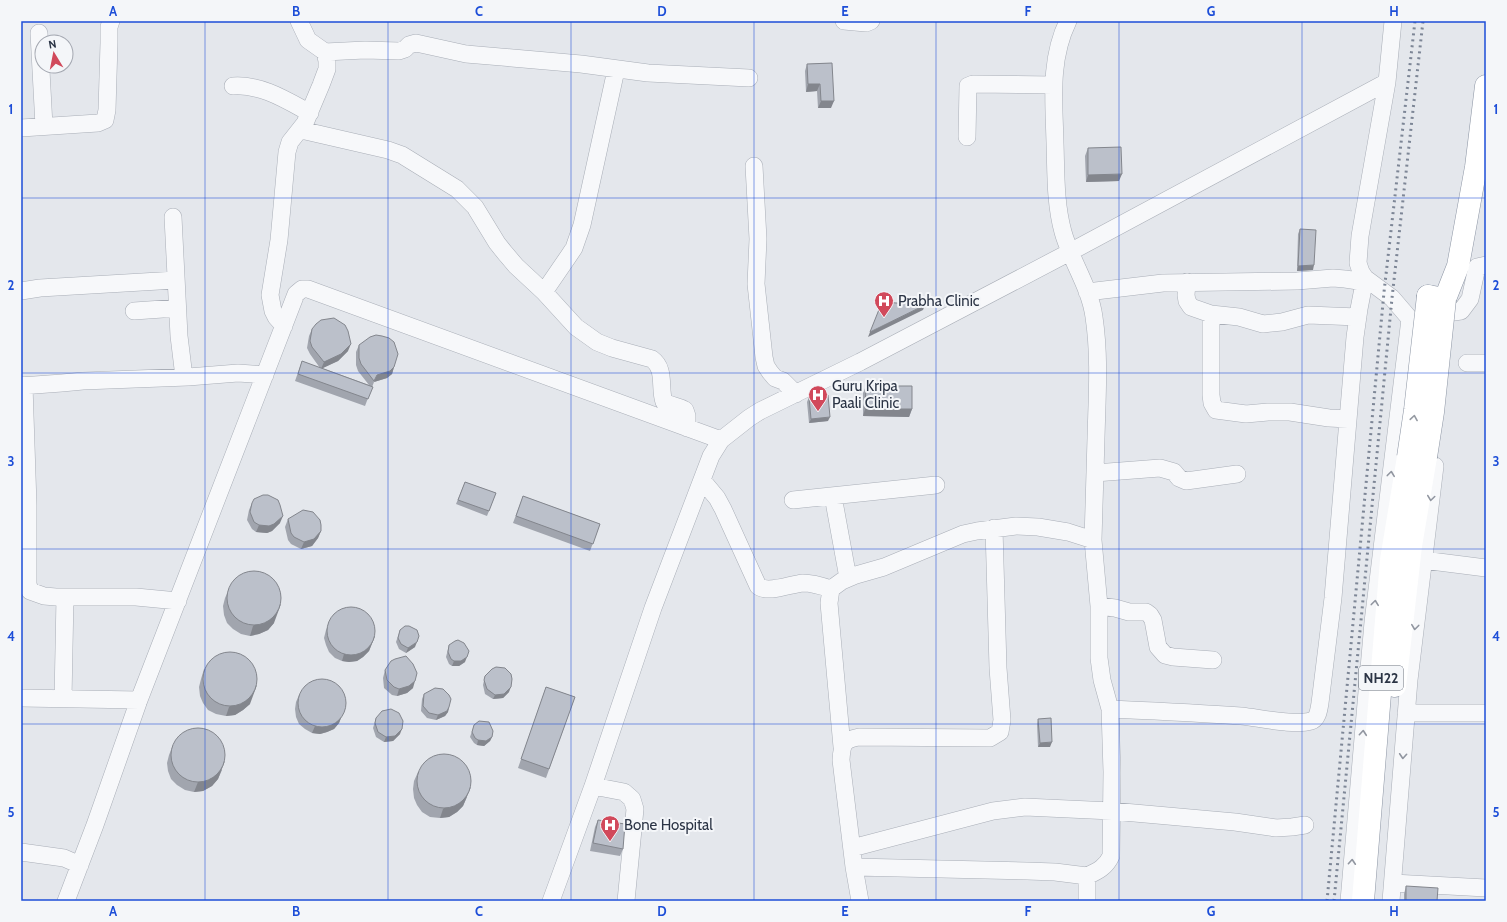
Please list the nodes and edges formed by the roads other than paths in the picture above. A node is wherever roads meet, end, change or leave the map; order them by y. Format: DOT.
graph roads {
  1 [pos="111,21"];
  2 [pos="299,21"];
  3 [pos="844,21"];
  4 [pos="871,21"];
  5 [pos="1068,21"];
  6 [pos="1393,21"];
  7 [pos="39,33"];
  8 [pos="325,52"];
  9 [pos="616,70"];
  10 [pos="749,78"];
  11 [pos="1387,82"];
  12 [pos="1053,85"];
  13 [pos="233,86"];
  14 [pos="1486,86"];
  15 [pos="310,113"];
  16 [pos="44,126"];
  17 [pos="21,128"];
  18 [pos="301,130"];
  19 [pos="967,137"];
  20 [pos="754,166"];
  21 [pos="173,217"];
  22 [pos="1070,252"];
  23 [pos="1486,265"];
  24 [pos="176,280"];
  25 [pos="1365,280"];
  26 [pos="1187,282"];
  27 [pos="21,291"];
  28 [pos="544,292"];
  29 [pos="1087,292"];
  30 [pos="1437,297"];
  31 [pos="178,308"];
  32 [pos="134,312"];
  33 [pos="1212,314"];
  34 [pos="1358,317"];
  35 [pos="1410,319"];
  36 [pos="284,326"];
  37 [pos="1467,363"];
  38 [pos="1486,363"];
  39 [pos="265,375"];
  40 [pos="184,377"];
  41 [pos="22,386"];
  42 [pos="796,394"];
  43 [pos="1348,419"];
  44 [pos="687,428"];
  45 [pos="721,440"];
  46 [pos="23,443"];
  47 [pos="1095,473"];
  48 [pos="1237,474"];
  49 [pos="702,480"];
  50 [pos="936,485"];
  51 [pos="833,496"];
  52 [pos="793,500"];
  53 [pos="24,522"];
  54 [pos="994,528"];
  55 [pos="1093,540"];
  56 [pos="1423,560"];
  57 [pos="1486,568"];
  58 [pos="848,578"];
  59 [pos="831,589"];
  60 [pos="65,597"];
  61 [pos="178,601"];
  62 [pos="1099,606"];
  63 [pos="1213,660"];
  64 [pos="21,698"];
  65 [pos="63,699"];
  66 [pos="139,700"];
  67 [pos="1110,709"];
  68 [pos="1406,713"];
  69 [pos="1486,713"];
  70 [pos="842,746"];
  71 [pos="593,786"];
  72 [pos="1112,811"];
  73 [pos="1305,825"];
  74 [pos="852,848"];
  75 [pos="21,852"];
  76 [pos="80,865"];
  77 [pos="854,868"];
  78 [pos="1087,876"];
  79 [pos="1393,883"];
  80 [pos="1486,888"];
  81 [pos="66,901"];
  82 [pos="551,901"];
  83 [pos="626,901"];
  84 [pos="860,901"];
  85 [pos="1087,901"];
  86 [pos="1350,901"];
  87 [pos="1363,901"];
  88 [pos="1378,901"];
  89 [pos="1391,901"];
  1 -- 16 [label="street"];
  2 -- 8 [label="street"];
  3 -- 4 [label="street"];
  5 -- 12 [label="street"];
  6 -- 11 [label="street"];
  7 -- 16 [label="street"];
  8 -- 9 [label="street"];
  8 -- 15 [label="street"];
  9 -- 10 [label="street"];
  9 -- 28 [label="street"];
  11 -- 22 [label="street"];
  11 -- 25 [label="street"];
  12 -- 19 [label="street"];
  12 -- 22 [label="street"];
  13 -- 15 [label="street"];
  14 -- 30 [label="highway, NH22"];
  15 -- 18 [label="street"];
  16 -- 17 [label="street"];
  18 -- 28 [label="street"];
  18 -- 36 [label="street"];
  20 -- 42 [label="street"];
  21 -- 24 [label="street"];
  22 -- 29 [label="street"];
  22 -- 42 [label="street"];
  23 -- 35 [label="street"];
  24 -- 27 [label="street"];
  24 -- 31 [label="street"];
  25 -- 26 [label="street"];
  25 -- 34 [label="street"];
  25 -- 35 [label="street"];
  26 -- 29 [label="street"];
  26 -- 33 [label="street"];
  28 -- 44 [label="street"];
  29 -- 47 [label="street"];
  87 -- 30 [label="highway, NH22, one-way, bridge"];
  30 -- 88 [label="highway, NH22, bridge"];
  31 -- 32 [label="street"];
  31 -- 40 [label="street"];
  33 -- 34 [label="street"];
  33 -- 43 [label="street"];
  34 -- 43 [label="street"];
  35 -- 56 [label="street, one-way"];
  86 -- 35 [label="street, one-way"];
  36 -- 39 [label="street"];
  36 -- 44 [label="street"];
  37 -- 38 [label="street"];
  39 -- 40 [label="street"];
  39 -- 61 [label="street"];
  40 -- 41 [label="street"];
  41 -- 46 [label="street"];
  42 -- 45 [label="street"];
  43 -- 67 [label="street"];
  44 -- 45 [label="street"];
  45 -- 49 [label="street"];
  46 -- 53 [label="street"];
  47 -- 48 [label="street"];
  47 -- 55 [label="street"];
  49 -- 59 [label="street"];
  49 -- 71 [label="street"];
  50 -- 51 [label="street"];
  51 -- 52 [label="street"];
  51 -- 58 [label="street"];
  53 -- 60 [label="street"];
  54 -- 55 [label="street"];
  54 -- 58 [label="street"];
  54 -- 70 [label="street"];
  55 -- 62 [label="street"];
  56 -- 57 [label="street"];
  56 -- 68 [label="street, one-way"];
  58 -- 59 [label="street"];
  59 -- 70 [label="street"];
  60 -- 61 [label="street"];
  60 -- 65 [label="street"];
  61 -- 66 [label="street"];
  62 -- 63 [label="street"];
  62 -- 67 [label="street"];
  64 -- 65 [label="street"];
  65 -- 66 [label="street"];
  66 -- 76 [label="street"];
  67 -- 72 [label="street"];
  68 -- 69 [label="street"];
  68 -- 79 [label="street, one-way"];
  70 -- 74 [label="street"];
  71 -- 82 [label="street"];
  71 -- 83 [label="street"];
  72 -- 73 [label="street"];
  72 -- 74 [label="street"];
  72 -- 78 [label="street"];
  74 -- 77 [label="street"];
  75 -- 76 [label="street"];
  76 -- 81 [label="street"];
  77 -- 78 [label="street"];
  77 -- 84 [label="street"];
  78 -- 85 [label="street"];
  79 -- 80 [label="street"];
  79 -- 89 [label="street"];
}
